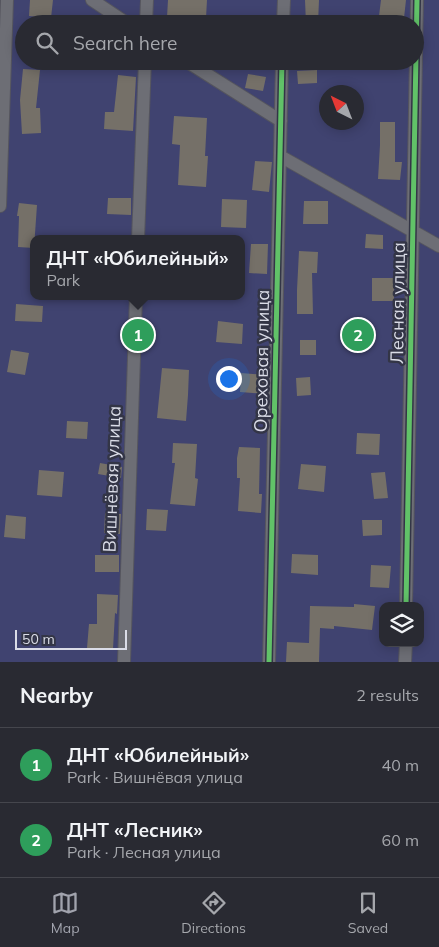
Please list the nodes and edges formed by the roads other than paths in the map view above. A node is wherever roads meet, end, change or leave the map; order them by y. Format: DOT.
graph roads {
  1 [pos="7,0"];
  2 [pos="92,0"];
  3 [pos="147,0"];
  4 [pos="284,0"];
  5 [pos="417,0"];
  6 [pos="114,15"];
  7 [pos="146,15"];
  8 [pos="283,15"];
  9 [pos="417,15"];
  10 [pos="144,70"];
  11 [pos="200,70"];
  12 [pos="282,70"];
  13 [pos="416,70"];
  14 [pos="281,121"];
  15 [pos="280,156"];
  16 [pos="0,206"];
  17 [pos="413,231"];
  18 [pos="138,235"];
  19 [pos="439,246"];
  20 [pos="136,300"];
  21 [pos="406,602"];
  22 [pos="406,647"];
  23 [pos="124,662"];
  24 [pos="269,662"];
  25 [pos="405,662"];
  1 -- 16 [label="street"];
  2 -- 6 [label="street"];
  3 -- 7 [label="street"];
  4 -- 8 [label="street"];
  5 -- 9 [label="street, Лесная улица"];
  10 -- 18 [label="street"];
  11 -- 14 [label="street"];
  12 -- 14 [label="street, Ореховая улица"];
  13 -- 17 [label="street, Лесная улица"];
  14 -- 15 [label="street, Ореховая улица"];
  15 -- 17 [label="street"];
  15 -- 24 [label="street, Ореховая улица"];
  17 -- 19 [label="street"];
  17 -- 21 [label="street, Лесная улица"];
  20 -- 23 [label="street, Вишнёвая улица"];
  22 -- 25 [label="street"];
}
